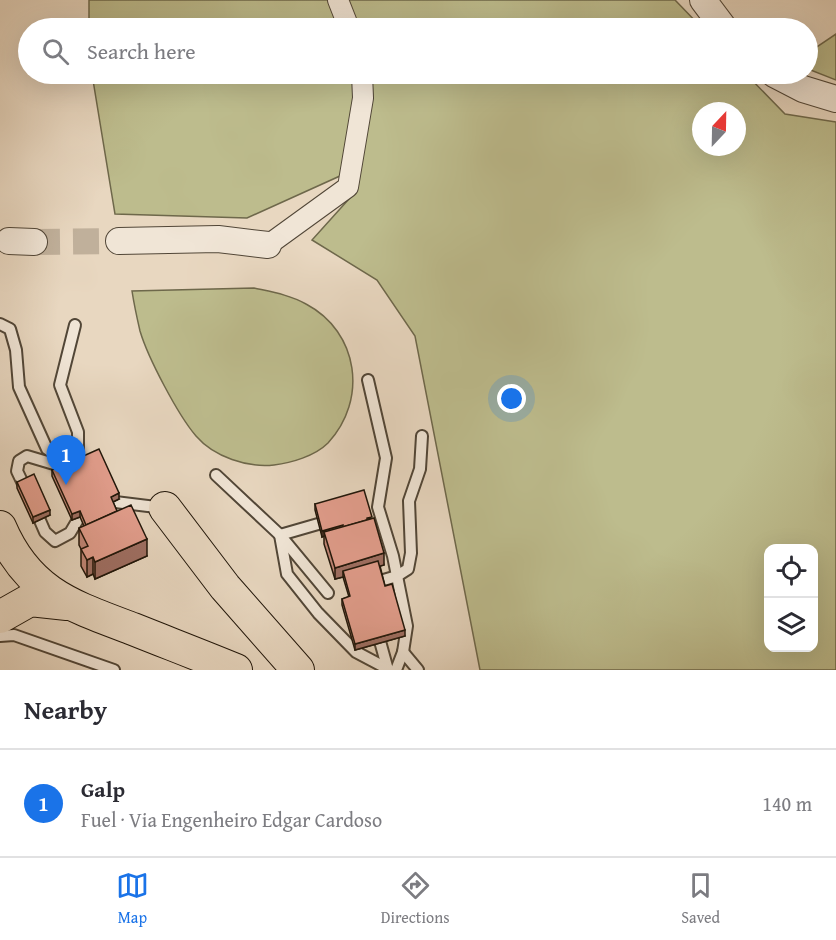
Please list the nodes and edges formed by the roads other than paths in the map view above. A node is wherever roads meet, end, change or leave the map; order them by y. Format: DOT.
graph roads {
  1 [pos="338,0"];
  2 [pos="703,0"];
  3 [pos="345,18"];
  4 [pos="716,18"];
  5 [pos="362,84"];
  6 [pos="795,84"];
  7 [pos="836,99"];
  8 [pos="119,241"];
  9 [pos="268,245"];
  10 [pos="0,324"];
  11 [pos="75,325"];
  12 [pos="369,380"];
  13 [pos="422,436"];
  14 [pos="80,475"];
  15 [pos="216,475"];
  16 [pos="165,508"];
  17 [pos="345,516"];
  18 [pos="0,527"];
  19 [pos="280,535"];
  20 [pos="397,576"];
  21 [pos="363,586"];
  22 [pos="328,592"];
  23 [pos="67,604"];
  24 [pos="0,617"];
  25 [pos="378,634"];
  26 [pos="0,636"];
  27 [pos="403,652"];
  28 [pos="114,670"];
  29 [pos="236,670"];
  30 [pos="298,670"];
  31 [pos="388,670"];
  32 [pos="396,670"];
  33 [pos="418,670"];
  1 -- 3 [label="street"];
  2 -- 4 [label="street"];
  5 -- 9 [label="street"];
  6 -- 7 [label="street"];
  8 -- 9 [label="street"];
  10 -- 14 [label="lane"];
  11 -- 14 [label="lane"];
  12 -- 20 [label="lane"];
  13 -- 20 [label="lane"];
  14 -- 16 [label="lane"];
  15 -- 19 [label="lane"];
  16 -- 30 [label="main road"];
  17 -- 19 [label="lane"];
  18 -- 23 [label="main road"];
  19 -- 22 [label="lane"];
  19 -- 31 [label="lane"];
  20 -- 21 [label="lane"];
  20 -- 27 [label="lane"];
  23 -- 24 [label="main road"];
  23 -- 29 [label="main road"];
  25 -- 31 [label="lane"];
  26 -- 28 [label="lane"];
  27 -- 32 [label="lane"];
  27 -- 33 [label="lane"];
}
